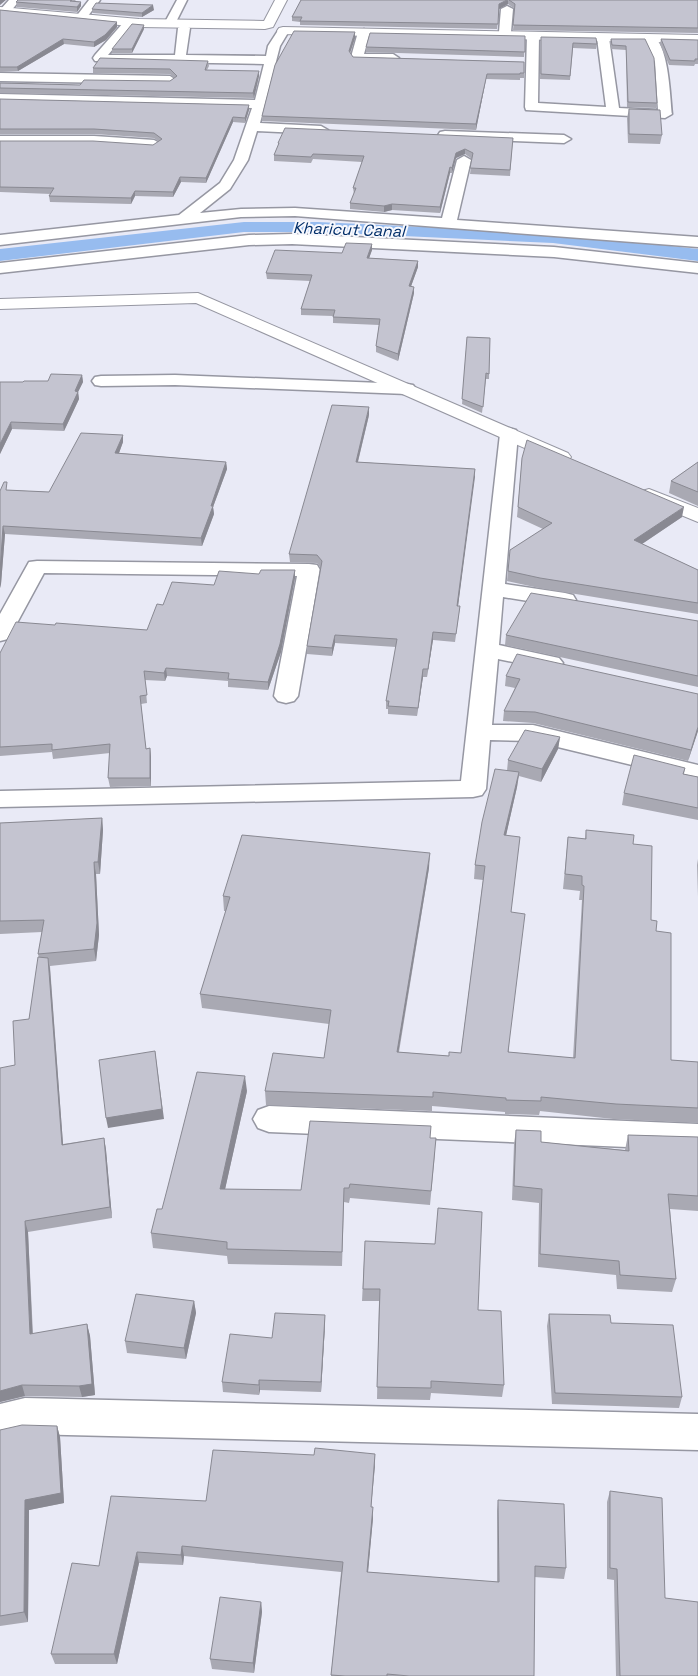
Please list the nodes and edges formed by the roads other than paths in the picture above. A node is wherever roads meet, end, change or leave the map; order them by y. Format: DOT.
graph roads {
  1 [pos="15,0"];
  2 [pos="95,0"];
  3 [pos="182,0"];
  4 [pos="281,0"];
  5 [pos="289,0"];
  6 [pos="507,8"];
  7 [pos="2,11"];
  8 [pos="81,18"];
  9 [pos="170,24"];
  10 [pos="127,25"];
  11 [pos="285,27"];
  12 [pos="184,28"];
  13 [pos="267,28"];
  14 [pos="364,32"];
  15 [pos="505,32"];
  16 [pos="533,36"];
  17 [pos="603,38"];
  18 [pos="650,38"];
  19 [pos="698,38"];
  20 [pos="274,46"];
  21 [pos="180,59"];
  22 [pos="405,59"];
  23 [pos="270,60"];
  24 [pos="0,77"];
  25 [pos="170,80"];
  26 [pos="0,98"];
  27 [pos="260,104"];
  28 [pos="613,112"];
  29 [pos="252,127"];
  30 [pos="331,131"];
  31 [pos="429,135"];
  32 [pos="564,139"];
  33 [pos="0,140"];
  34 [pos="154,144"];
  35 [pos="241,160"];
  36 [pos="464,160"];
  37 [pos="258,212"];
  38 [pos="184,219"];
  39 [pos="449,222"];
  40 [pos="0,240"];
  41 [pos="698,242"];
  42 [pos="0,268"];
  43 [pos="698,268"];
  44 [pos="0,304"];
  45 [pos="100,381"];
  46 [pos="406,389"];
  47 [pos="508,434"];
  48 [pos="577,464"];
  49 [pos="629,486"];
  50 [pos="698,516"];
  51 [pos="492,589"];
  52 [pos="590,604"];
  53 [pos="0,634"];
  54 [pos="488,650"];
  55 [pos="576,669"];
  56 [pos="286,696"];
  57 [pos="480,732"];
  58 [pos="698,773"];
  59 [pos="0,799"];
  60 [pos="269,1119"];
  61 [pos="698,1137"];
  62 [pos="0,1422"];
  63 [pos="698,1432"];
  1 -- 7 [label="street"];
  2 -- 8 [label="street"];
  3 -- 9 [label="street"];
  4 -- 13 [label="street"];
  5 -- 11 [label="street"];
  6 -- 15 [label="street"];
  7 -- 8 [label="street"];
  7 -- 10 [label="street"];
  8 -- 9 [label="street"];
  9 -- 13 [label="street"];
  10 -- 12 [label="street"];
  10 -- 21 [label="street"];
  11 -- 13 [label="street"];
  11 -- 14 [label="street"];
  11 -- 15 [label="street"];
  11 -- 20 [label="street"];
  12 -- 13 [label="street"];
  12 -- 21 [label="street"];
  13 -- 20 [label="street"];
  14 -- 16 [label="street"];
  14 -- 22 [label="street"];
  15 -- 19 [label="street"];
  16 -- 17 [label="street"];
  16 -- 28 [label="street"];
  17 -- 18 [label="street"];
  17 -- 28 [label="street"];
  18 -- 19 [label="street"];
  18 -- 28 [label="street"];
  20 -- 23 [label="street"];
  21 -- 23 [label="street"];
  23 -- 27 [label="street"];
  24 -- 25 [label="street"];
  26 -- 27 [label="street"];
  27 -- 29 [label="street"];
  29 -- 30 [label="street"];
  29 -- 35 [label="street"];
  31 -- 32 [label="street"];
  33 -- 34 [label="street"];
  35 -- 37 [label="street"];
  35 -- 38 [label="street"];
  36 -- 39 [label="street"];
  37 -- 38 [label="street"];
  37 -- 39 [label="street"];
  38 -- 40 [label="street"];
  39 -- 41 [label="street"];
  42 -- 43 [label="street"];
  44 -- 46 [label="street"];
  45 -- 46 [label="street"];
  46 -- 47 [label="street"];
  47 -- 48 [label="street"];
  47 -- 51 [label="street"];
  49 -- 50 [label="street"];
  51 -- 52 [label="street"];
  51 -- 54 [label="street"];
  53 -- 56 [label="street"];
  54 -- 55 [label="street"];
  54 -- 57 [label="street"];
  57 -- 58 [label="street"];
  57 -- 59 [label="street"];
  60 -- 61 [label="street"];
  62 -- 63 [label="street"];
}
